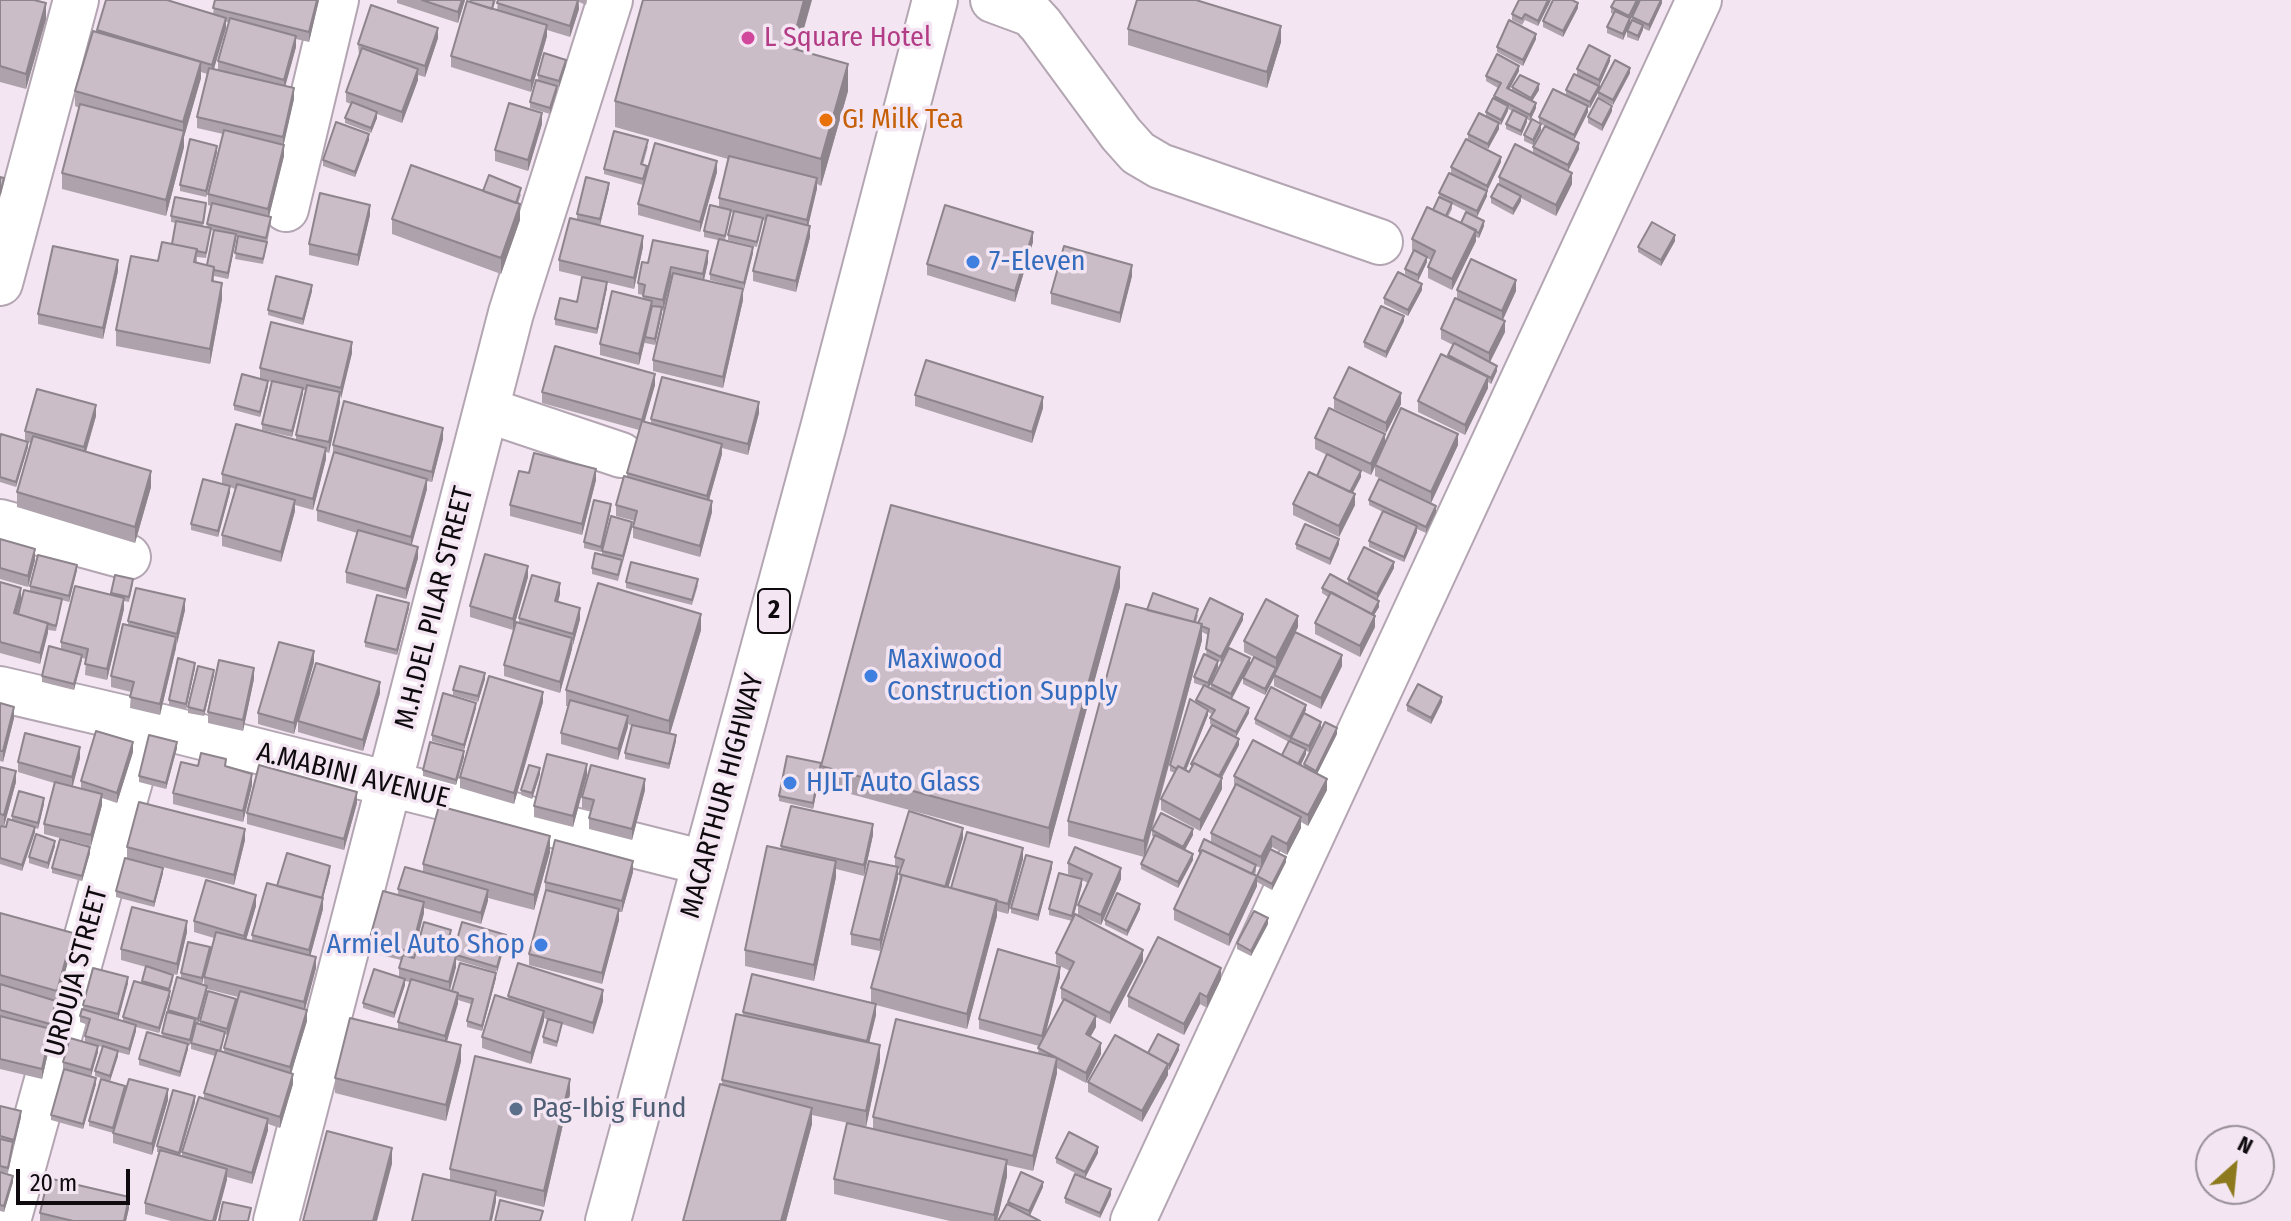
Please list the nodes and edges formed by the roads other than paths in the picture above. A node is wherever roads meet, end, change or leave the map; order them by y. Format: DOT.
graph roads {
  1 [pos="76,0"];
  2 [pos="336,0"];
  3 [pos="610,0"];
  4 [pos="935,0"];
  5 [pos="993,0"];
  6 [pos="1699,0"];
  7 [pos="286,209"];
  8 [pos="1380,242"];
  9 [pos="0,283"];
  10 [pos="487,410"];
  11 [pos="621,455"];
  12 [pos="0,522"];
  13 [pos="128,557"];
  14 [pos="0,689"];
  15 [pos="146,723"];
  16 [pos="390,785"];
  17 [pos="705,863"];
  18 [pos="8,1221"];
  19 [pos="276,1221"];
  20 [pos="608,1221"];
  21 [pos="1133,1221"];
  1 -- 9 [label="main road"];
  2 -- 7 [label="main road"];
  3 -- 10 [label="main road, M.H.DEL PILAR STREET"];
  4 -- 17 [label="main road, MACARTHUR HIGHWAY / 2"];
  5 -- 8 [label="main road"];
  6 -- 21 [label="main road"];
  10 -- 11 [label="main road"];
  10 -- 16 [label="main road, M.H.DEL PILAR STREET"];
  12 -- 13 [label="main road"];
  14 -- 15 [label="main road, A.MABINI AVENUE"];
  15 -- 16 [label="main road, A.MABINI AVENUE"];
  15 -- 18 [label="main road, URDUJA STREET"];
  16 -- 17 [label="main road, A.MABINI AVENUE"];
  16 -- 19 [label="main road, M.H.DEL PILAR STREET"];
  17 -- 20 [label="main road, MACARTHUR HIGHWAY / 2"];
}
